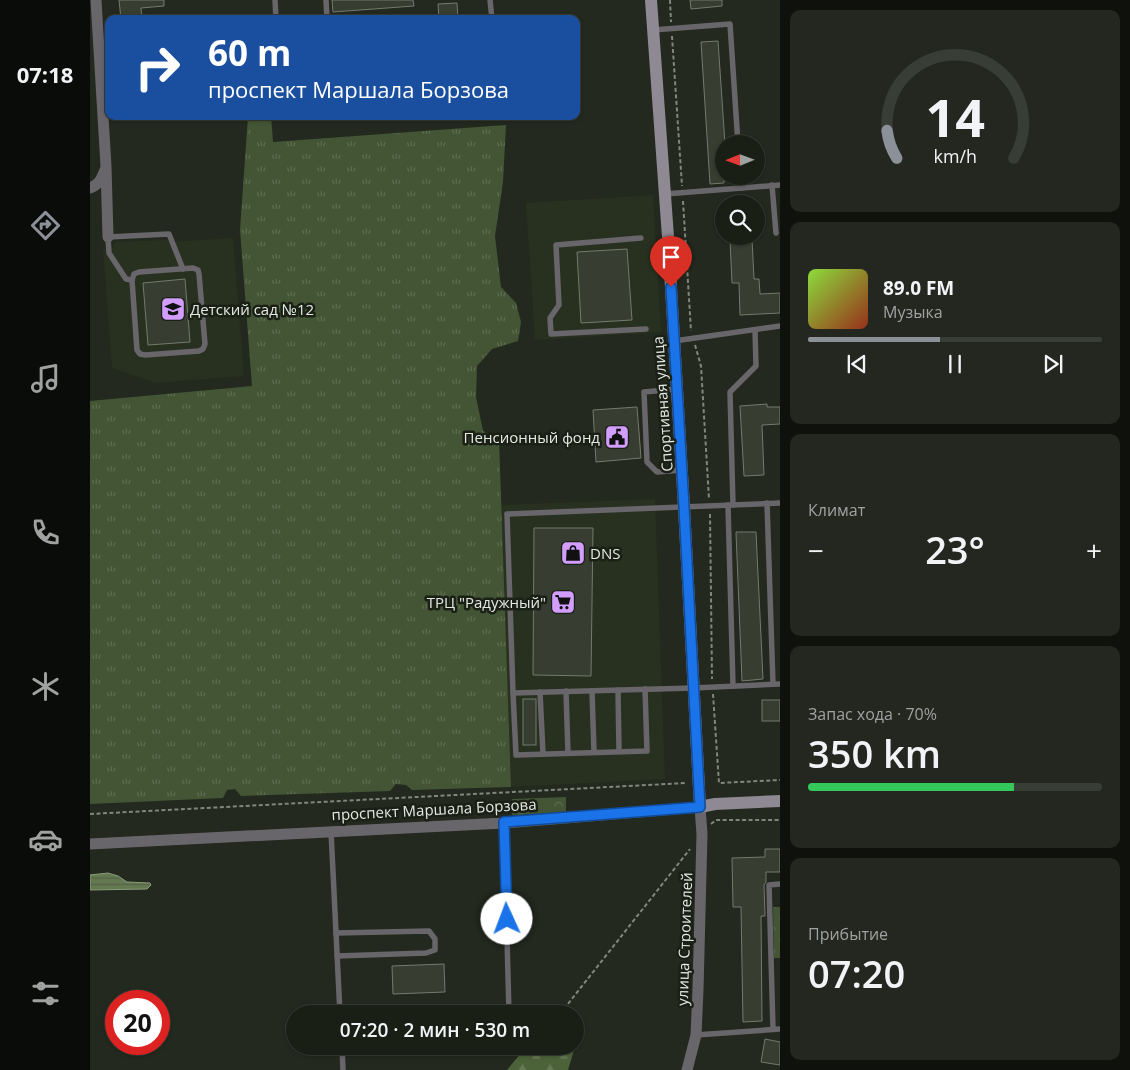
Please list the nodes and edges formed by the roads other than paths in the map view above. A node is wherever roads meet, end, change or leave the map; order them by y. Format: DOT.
graph roads {
  1 [pos="96,0"];
  2 [pos="275,0"];
  3 [pos="326,0"];
  4 [pos="490,0"];
  5 [pos="651,0"];
  6 [pos="276,15"];
  7 [pos="327,15"];
  8 [pos="492,15"];
  9 [pos="653,30"];
  10 [pos="737,135"];
  11 [pos="106,166"];
  12 [pos="780,184"];
  13 [pos="741,185"];
  14 [pos="772,185"];
  15 [pos="90,188"];
  16 [pos="741,188"];
  17 [pos="665,194"];
  18 [pos="776,233"];
  19 [pos="108,237"];
  20 [pos="641,238"];
  21 [pos="183,269"];
  22 [pos="132,280"];
  23 [pos="780,326"];
  24 [pos="646,329"];
  25 [pos="755,330"];
  26 [pos="674,341"];
  27 [pos="677,389"];
  28 [pos="682,470"];
  29 [pos="768,503"];
  30 [pos="780,503"];
  31 [pos="730,505"];
  32 [pos="684,507"];
  33 [pos="773,684"];
  34 [pos="780,684"];
  35 [pos="733,686"];
  36 [pos="693,688"];
  37 [pos="645,689"];
  38 [pos="592,690"];
  39 [pos="618,690"];
  40 [pos="566,691"];
  41 [pos="540,692"];
  42 [pos="513,693"];
  43 [pos="594,752"];
  44 [pos="619,752"];
  45 [pos="568,753"];
  46 [pos="543,754"];
  47 [pos="780,801"];
  48 [pos="700,807"];
  49 [pos="504,822"];
  50 [pos="331,831"];
  51 [pos="90,844"];
  52 [pos="780,884"];
  53 [pos="336,933"];
  54 [pos="337,956"];
  55 [pos="340,1005"];
  56 [pos="510,1005"];
  57 [pos="777,1029"];
  58 [pos="696,1035"];
  59 [pos="342,1055"];
  60 [pos="343,1070"];
  61 [pos="687,1070"];
  1 -- 11 [label="street"];
  2 -- 6 [label="lane"];
  3 -- 7 [label="lane"];
  4 -- 8 [label="lane"];
  5 -- 9 [label="street, Спортивная улица"];
  9 -- 10 [label="lane"];
  9 -- 17 [label="street, Спортивная улица"];
  11 -- 15 [label="street"];
  11 -- 19 [label="street"];
  12 -- 14 [label="lane"];
  13 -- 16 [label="lane"];
  14 -- 16 [label="lane"];
  14 -- 18 [label="lane"];
  16 -- 17 [label="lane"];
  17 -- 26 [label="street, Спортивная улица"];
  19 -- 21 [label="lane"];
  19 -- 22 [label="lane"];
  20 -- 24 [label="lane"];
  21 -- 22 [label="lane"];
  21 -- 22 [label="lane"];
  23 -- 25 [label="lane"];
  25 -- 26 [label="lane"];
  25 -- 31 [label="lane"];
  26 -- 27 [label="street, Спортивная улица"];
  27 -- 28 [label="street, Спортивная улица"];
  27 -- 28 [label="lane"];
  28 -- 32 [label="street, Спортивная улица"];
  29 -- 30 [label="lane"];
  29 -- 31 [label="lane"];
  29 -- 33 [label="lane"];
  31 -- 32 [label="lane"];
  31 -- 35 [label="lane"];
  32 -- 36 [label="street, Спортивная улица"];
  32 -- 42 [label="lane"];
  33 -- 34 [label="lane"];
  33 -- 35 [label="lane"];
  35 -- 36 [label="lane"];
  36 -- 37 [label="lane"];
  36 -- 48 [label="street, Спортивная улица"];
  37 -- 39 [label="lane"];
  37 -- 44 [label="lane"];
  38 -- 39 [label="lane"];
  38 -- 40 [label="lane"];
  38 -- 43 [label="lane"];
  39 -- 44 [label="lane"];
  40 -- 41 [label="lane"];
  40 -- 45 [label="lane"];
  41 -- 42 [label="lane"];
  41 -- 46 [label="lane"];
  42 -- 46 [label="lane"];
  43 -- 44 [label="lane"];
  43 -- 45 [label="lane"];
  45 -- 46 [label="lane"];
  47 -- 48 [label="street, проспект Маршала Борзова"];
  48 -- 49 [label="street, проспект Маршала Борзова"];
  48 -- 58 [label="street, улица Строителей"];
  49 -- 50 [label="street, проспект Маршала Борзова"];
  49 -- 56 [label="lane"];
  50 -- 51 [label="street, проспект Маршала Борзова"];
  50 -- 53 [label="lane"];
  52 -- 57 [label="lane"];
  53 -- 54 [label="lane"];
  53 -- 54 [label="lane"];
  54 -- 55 [label="lane"];
  57 -- 58 [label="lane"];
  58 -- 61 [label="street, улица Строителей"];
  59 -- 60 [label="lane"];
}
